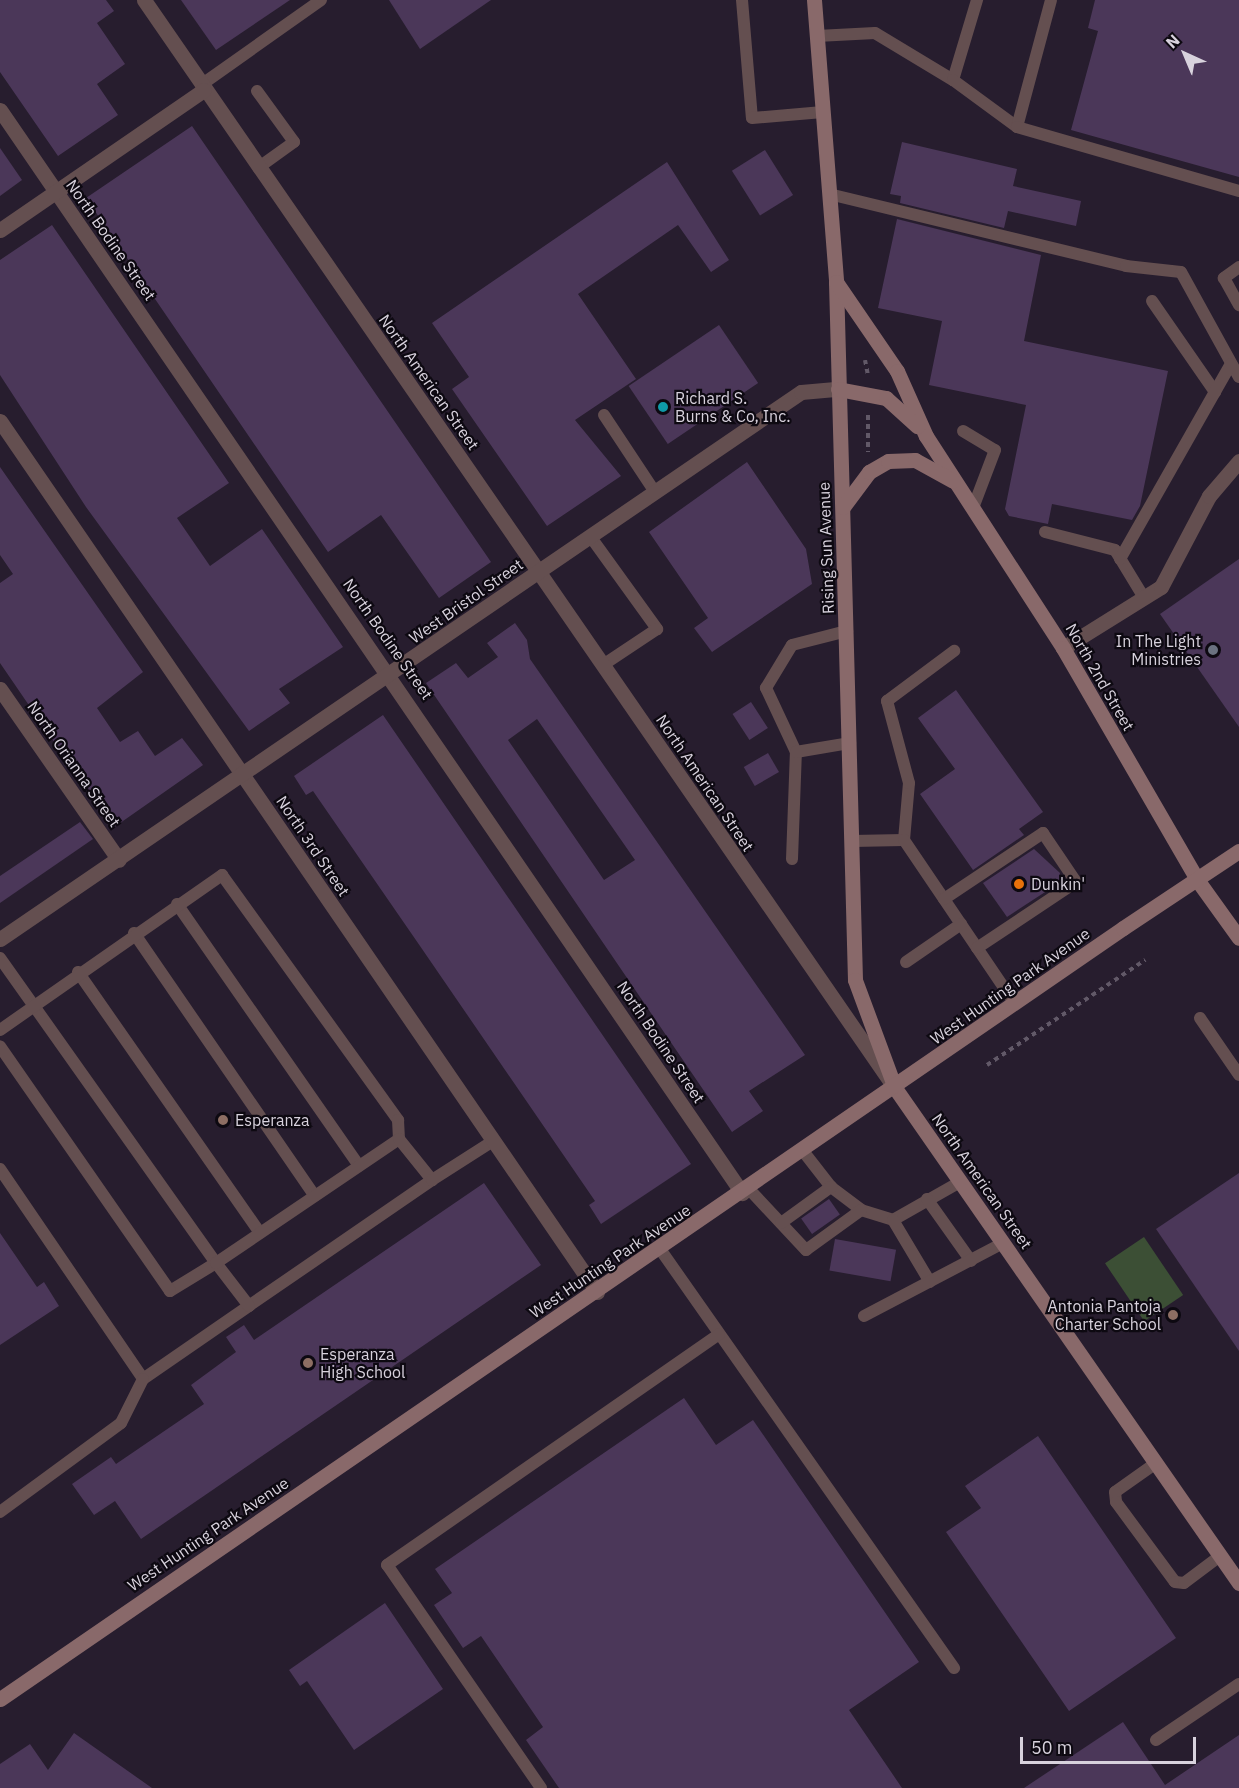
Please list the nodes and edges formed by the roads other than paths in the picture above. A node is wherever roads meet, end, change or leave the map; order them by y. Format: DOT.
graph roads {
  1 [pos="144,0"];
  2 [pos="321,0"];
  3 [pos="742,0"];
  4 [pos="814,0"];
  5 [pos="977,0"];
  6 [pos="1052,0"];
  7 [pos="817,36"];
  8 [pos="953,80"];
  9 [pos="202,88"];
  10 [pos="257,91"];
  11 [pos="0,110"];
  12 [pos="822,112"];
  13 [pos="1017,127"];
  14 [pos="258,168"];
  15 [pos="1239,191"];
  16 [pos="56,192"];
  17 [pos="829,194"];
  18 [pos="0,230"];
  19 [pos="1239,267"];
  20 [pos="836,282"];
  21 [pos="1152,301"];
  22 [pos="1239,305"];
  23 [pos="1231,364"];
  24 [pos="1239,377"];
  25 [pos="838,390"];
  26 [pos="1215,392"];
  27 [pos="604,416"];
  28 [pos="0,421"];
  29 [pos="963,431"];
  30 [pos="926,436"];
  31 [pos="1239,461"];
  32 [pos="956,483"];
  33 [pos="655,492"];
  34 [pos="843,507"];
  35 [pos="973,508"];
  36 [pos="1045,532"];
  37 [pos="590,536"];
  38 [pos="1120,559"];
  39 [pos="539,571"];
  40 [pos="1143,596"];
  41 [pos="847,631"];
  42 [pos="1063,648"];
  43 [pos="954,651"];
  44 [pos="603,665"];
  45 [pos="392,676"];
  46 [pos="0,689"];
  47 [pos="850,742"];
  48 [pos="796,752"];
  49 [pos="241,773"];
  50 [pos="852,840"];
  51 [pos="904,840"];
  52 [pos="1239,851"];
  53 [pos="792,859"];
  54 [pos="119,860"];
  55 [pos="944,899"];
  56 [pos="177,904"];
  57 [pos="961,924"];
  58 [pos="134,933"];
  59 [pos="1239,938"];
  60 [pos="0,939"];
  61 [pos="977,948"];
  62 [pos="0,958"];
  63 [pos="906,962"];
  64 [pos="78,972"];
  65 [pos="32,1003"];
  66 [pos="1015,1004"];
  67 [pos="1200,1018"];
  68 [pos="0,1030"];
  69 [pos="0,1046"];
  70 [pos="1239,1075"];
  71 [pos="895,1088"];
  72 [pos="399,1139"];
  73 [pos="494,1141"];
  74 [pos="803,1151"];
  75 [pos="359,1166"];
  76 [pos="0,1169"];
  77 [pos="432,1180"];
  78 [pos="960,1182"];
  79 [pos="831,1187"];
  80 [pos="745,1191"];
  81 [pos="315,1196"];
  82 [pos="927,1199"];
  83 [pos="861,1210"];
  84 [pos="893,1220"];
  85 [pos="780,1223"];
  86 [pos="260,1233"];
  87 [pos="1003,1243"];
  88 [pos="660,1249"];
  89 [pos="971,1261"];
  90 [pos="216,1263"];
  91 [pos="930,1282"];
  92 [pos="597,1292"];
  93 [pos="249,1306"];
  94 [pos="864,1316"];
  95 [pos="719,1334"];
  96 [pos="143,1380"];
  97 [pos="1155,1463"];
  98 [pos="0,1512"];
  99 [pos="1220,1556"];
  100 [pos="1239,1583"];
  101 [pos="954,1668"];
  102 [pos="1239,1684"];
  103 [pos="0,1699"];
  104 [pos="1156,1740"];
  105 [pos="541,1788"];
  1 -- 9 [label="street, North American Street"];
  2 -- 9 [label="lane"];
  3 -- 12 [label="lane"];
  4 -- 7 [label="street, Rising Sun Avenue"];
  5 -- 8 [label="lane"];
  6 -- 13 [label="lane"];
  7 -- 8 [label="lane"];
  7 -- 12 [label="street, Rising Sun Avenue"];
  8 -- 13 [label="lane"];
  9 -- 14 [label="street, North American Street"];
  9 -- 16 [label="street"];
  10 -- 14 [label="lane"];
  11 -- 16 [label="street, North Bodine Street"];
  12 -- 17 [label="street, Rising Sun Avenue"];
  13 -- 15 [label="lane"];
  14 -- 39 [label="street, North American Street"];
  16 -- 18 [label="street"];
  16 -- 45 [label="street, North Bodine Street"];
  17 -- 20 [label="street, Rising Sun Avenue"];
  17 -- 23 [label="lane"];
  19 -- 22 [label="lane"];
  20 -- 25 [label="street, Rising Sun Avenue"];
  20 -- 30 [label="street, North 2nd Street"];
  21 -- 26 [label="lane"];
  23 -- 24 [label="lane"];
  23 -- 26 [label="lane"];
  25 -- 30 [label="street, North 2nd Street"];
  25 -- 33 [label="street, West Bristol Street"];
  25 -- 34 [label="street, Rising Sun Avenue"];
  26 -- 38 [label="lane"];
  27 -- 33 [label="lane"];
  28 -- 49 [label="street, North 3rd Street"];
  29 -- 35 [label="lane"];
  30 -- 32 [label="street, North 2nd Street"];
  31 -- 40 [label="street"];
  32 -- 34 [label="street"];
  32 -- 35 [label="street, North 2nd Street"];
  33 -- 37 [label="street, West Bristol Street"];
  34 -- 41 [label="street, Rising Sun Avenue"];
  35 -- 42 [label="street, North 2nd Street"];
  36 -- 38 [label="lane"];
  37 -- 39 [label="street, West Bristol Street"];
  37 -- 44 [label="lane"];
  38 -- 40 [label="lane"];
  39 -- 44 [label="street, North American Street"];
  39 -- 45 [label="street, West Bristol Street"];
  40 -- 42 [label="street"];
  41 -- 47 [label="street, Rising Sun Avenue"];
  41 -- 48 [label="lane"];
  42 -- 59 [label="street, North 2nd Street"];
  43 -- 51 [label="lane"];
  44 -- 71 [label="street, North American Street"];
  45 -- 49 [label="street, West Bristol Street"];
  45 -- 80 [label="street, North Bodine Street"];
  46 -- 54 [label="street, North Orianna Street"];
  47 -- 48 [label="lane"];
  47 -- 50 [label="street, Rising Sun Avenue"];
  48 -- 53 [label="lane"];
  49 -- 54 [label="street, West Bristol Street"];
  49 -- 73 [label="street, North 3rd Street"];
  50 -- 51 [label="lane"];
  50 -- 71 [label="street, Rising Sun Avenue"];
  51 -- 55 [label="lane"];
  52 -- 66 [label="street, West Hunting Park Avenue, bridge"];
  54 -- 60 [label="street, West Bristol Street"];
  55 -- 57 [label="lane"];
  55 -- 61 [label="lane"];
  56 -- 58 [label="lane"];
  56 -- 72 [label="lane"];
  56 -- 75 [label="lane"];
  57 -- 61 [label="lane"];
  57 -- 63 [label="lane"];
  58 -- 64 [label="lane"];
  58 -- 81 [label="lane"];
  61 -- 66 [label="lane"];
  62 -- 65 [label="lane"];
  64 -- 65 [label="lane"];
  64 -- 86 [label="lane"];
  65 -- 68 [label="lane"];
  65 -- 90 [label="lane"];
  66 -- 71 [label="street, West Hunting Park Avenue"];
  67 -- 70 [label="lane"];
  69 -- 90 [label="lane"];
  71 -- 74 [label="street, West Hunting Park Avenue"];
  71 -- 78 [label="street, North American Street"];
  72 -- 75 [label="lane"];
  72 -- 77 [label="lane"];
  73 -- 77 [label="lane"];
  73 -- 92 [label="street, North 3rd Street"];
  74 -- 79 [label="lane"];
  74 -- 80 [label="street, West Hunting Park Avenue"];
  75 -- 81 [label="lane"];
  76 -- 96 [label="lane"];
  77 -- 93 [label="lane"];
  78 -- 82 [label="lane"];
  78 -- 87 [label="street, North American Street"];
  79 -- 83 [label="lane"];
  79 -- 85 [label="lane"];
  80 -- 85 [label="lane"];
  80 -- 88 [label="street, West Hunting Park Avenue"];
  81 -- 86 [label="lane"];
  82 -- 84 [label="lane"];
  82 -- 89 [label="lane"];
  83 -- 84 [label="lane"];
  83 -- 85 [label="lane"];
  84 -- 91 [label="lane"];
  86 -- 90 [label="lane"];
  87 -- 89 [label="lane"];
  87 -- 97 [label="street, North American Street"];
  88 -- 92 [label="street, West Hunting Park Avenue"];
  88 -- 95 [label="lane"];
  89 -- 91 [label="lane"];
  90 -- 93 [label="lane"];
  91 -- 94 [label="lane"];
  92 -- 103 [label="street, West Hunting Park Avenue"];
  93 -- 96 [label="lane"];
  95 -- 101 [label="lane"];
  95 -- 105 [label="lane"];
  96 -- 98 [label="lane"];
  97 -- 99 [label="street, North American Street"];
  97 -- 99 [label="lane"];
  99 -- 100 [label="street, North American Street"];
  102 -- 104 [label="lane"];
}
